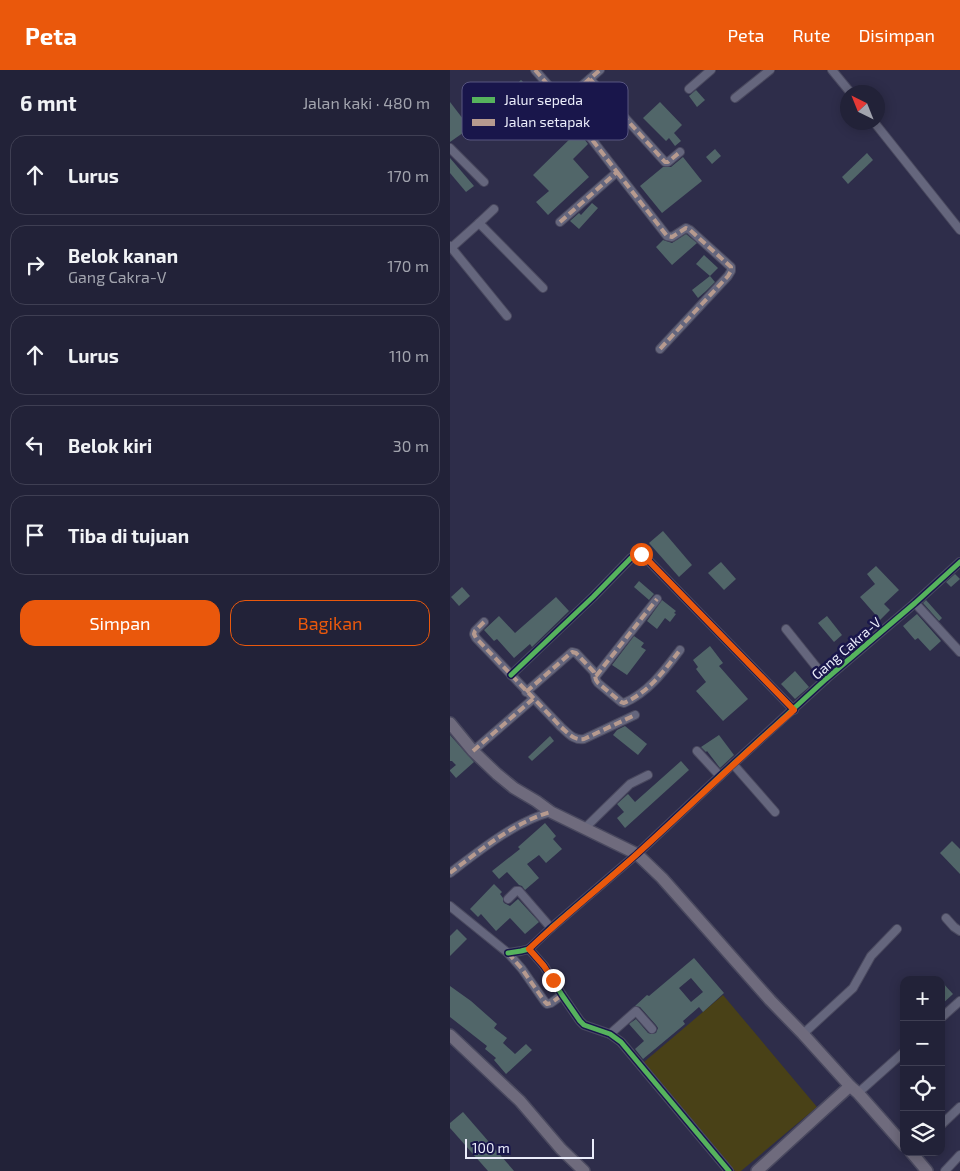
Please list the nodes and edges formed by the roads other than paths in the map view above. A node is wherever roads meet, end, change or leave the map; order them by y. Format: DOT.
graph roads {
  1 [pos="536,70"];
  2 [pos="600,70"];
  3 [pos="711,70"];
  4 [pos="770,70"];
  5 [pos="832,70"];
  6 [pos="590,79"];
  7 [pos="546,82"];
  8 [pos="586,82"];
  9 [pos="593,82"];
  10 [pos="844,85"];
  11 [pos="689,89"];
  12 [pos="736,98"];
  13 [pos="628,121"];
  14 [pos="880,130"];
  15 [pos="592,140"];
  16 [pos="450,148"];
  17 [pos="680,152"];
  18 [pos="617,172"];
  19 [pos="484,182"];
  20 [pos="494,209"];
  21 [pos="560,222"];
  22 [pos="480,223"];
  23 [pos="960,230"];
  24 [pos="451,247"];
  25 [pos="543,288"];
  26 [pos="507,316"];
  27 [pos="660,349"];
  28 [pos="960,562"];
  29 [pos="657,599"];
  30 [pos="915,603"];
  31 [pos="484,622"];
  32 [pos="786,629"];
  33 [pos="680,650"];
  34 [pos="960,652"];
  35 [pos="511,675"];
  36 [pos="596,676"];
  37 [pos="826,680"];
  38 [pos="526,692"];
  39 [pos="534,699"];
  40 [pos="794,710"];
  41 [pos="635,715"];
  42 [pos="450,723"];
  43 [pos="473,751"];
  44 [pos="697,751"];
  45 [pos="733,764"];
  46 [pos="648,775"];
  47 [pos="720,776"];
  48 [pos="551,812"];
  49 [pos="775,812"];
  50 [pos="585,828"];
  51 [pos="637,854"];
  52 [pos="450,873"];
  53 [pos="508,898"];
  54 [pos="450,906"];
  55 [pos="946,918"];
  56 [pos="551,928"];
  57 [pos="897,929"];
  58 [pos="960,931"];
  59 [pos="529,949"];
  60 [pos="508,953"];
  61 [pos="562,995"];
  62 [pos="960,1001"];
  63 [pos="945,1014"];
  64 [pos="652,1029"];
  65 [pos="610,1034"];
  66 [pos="803,1034"];
  67 [pos="450,1035"];
  68 [pos="900,1055"];
  69 [pos="854,1089"];
  70 [pos="960,1107"];
  71 [pos="945,1121"];
  72 [pos="900,1140"];
  73 [pos="960,1155"];
  74 [pos="914,1156"];
  75 [pos="584,1171"];
  76 [pos="729,1171"];
  77 [pos="756,1171"];
  78 [pos="927,1171"];
  79 [pos="945,1171"];
  1 -- 7 [label="street"];
  2 -- 6 [label="street"];
  3 -- 11 [label="street"];
  4 -- 12 [label="street"];
  5 -- 10 [label="street"];
  6 -- 8 [label="street"];
  6 -- 9 [label="street"];
  13 -- 17 [label="street"];
  14 -- 23 [label="street"];
  15 -- 18 [label="street"];
  16 -- 19 [label="street"];
  18 -- 21 [label="street"];
  18 -- 27 [label="street"];
  20 -- 22 [label="street"];
  22 -- 24 [label="street"];
  22 -- 25 [label="street"];
  24 -- 26 [label="street"];
  28 -- 30 [label="street, Gang Cakra-V"];
  29 -- 36 [label="street"];
  30 -- 34 [label="street"];
  30 -- 37 [label="street, Gang Cakra-V"];
  31 -- 35 [label="street"];
  32 -- 37 [label="street"];
  33 -- 36 [label="street"];
  35 -- 38 [label="street"];
  35 -- 40 [label="street"];
  36 -- 38 [label="street"];
  37 -- 40 [label="street, Gang Cakra-V"];
  38 -- 39 [label="street"];
  39 -- 41 [label="street"];
  39 -- 43 [label="street"];
  40 -- 45 [label="street, Gang Cakra-V"];
  42 -- 43 [label="main road"];
  43 -- 48 [label="main road"];
  44 -- 47 [label="street"];
  45 -- 47 [label="street, Gang Cakra-V"];
  45 -- 49 [label="street"];
  46 -- 50 [label="street"];
  47 -- 51 [label="street, Gang Cakra-V"];
  48 -- 50 [label="main road"];
  48 -- 52 [label="street"];
  50 -- 51 [label="main road"];
  51 -- 56 [label="street, Gang Cakra-V"];
  51 -- 66 [label="main road"];
  53 -- 56 [label="street"];
  54 -- 60 [label="street"];
  55 -- 58 [label="street"];
  56 -- 59 [label="street, Gang Cakra-V"];
  57 -- 66 [label="street"];
  59 -- 60 [label="street"];
  59 -- 61 [label="street"];
  60 -- 61 [label="street"];
  61 -- 65 [label="street"];
  62 -- 63 [label="street"];
  64 -- 65 [label="street"];
  65 -- 76 [label="street"];
  66 -- 69 [label="main road"];
  67 -- 75 [label="main road"];
  68 -- 69 [label="street"];
  69 -- 72 [label="main road"];
  69 -- 77 [label="main road"];
  70 -- 71 [label="street"];
  73 -- 79 [label="street"];
  74 -- 78 [label="main road"];
}
